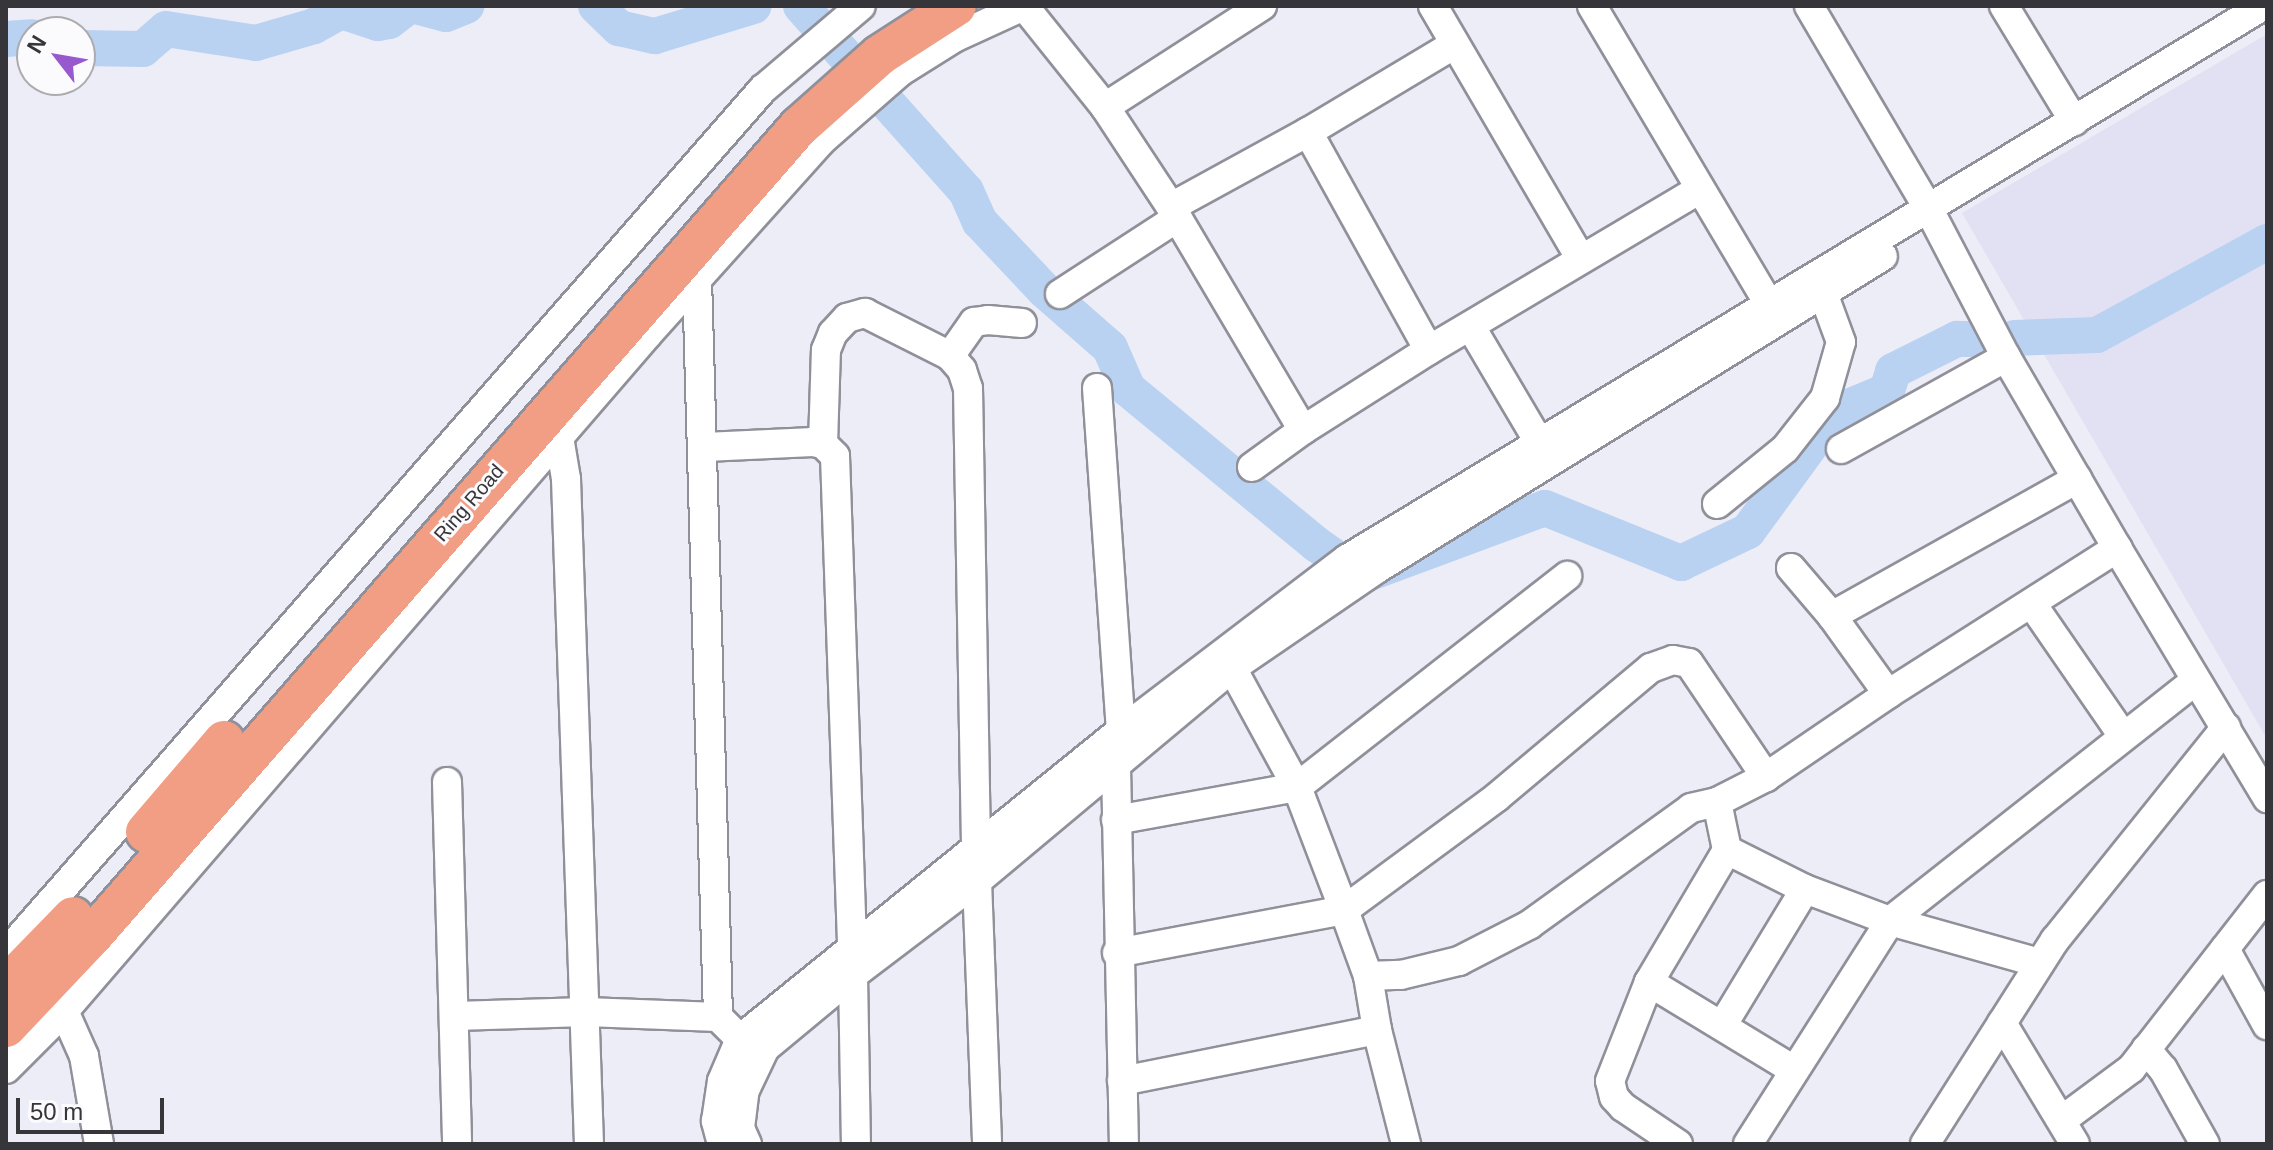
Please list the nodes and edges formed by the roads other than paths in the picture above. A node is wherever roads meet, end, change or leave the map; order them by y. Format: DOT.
graph roads {
  1 [pos="907,6"];
  2 [pos="956,6"];
  3 [pos="1024,6"];
  4 [pos="1262,6"];
  5 [pos="1433,6"];
  6 [pos="1592,6"];
  7 [pos="1809,6"];
  8 [pos="2263,6"];
  9 [pos="2008,7"];
  10 [pos="870,37"];
  11 [pos="1455,44"];
  12 [pos="810,99"];
  13 [pos="1105,107"];
  14 [pos="2074,121"];
  15 [pos="1308,132"];
  16 [pos="1700,189"];
  17 [pos="1174,212"];
  18 [pos="1932,214"];
  19 [pos="1580,258"];
  20 [pos="697,278"];
  21 [pos="1823,293"];
  22 [pos="1060,294"];
  23 [pos="1768,303"];
  24 [pos="1022,323"];
  25 [pos="1471,327"];
  26 [pos="1429,350"];
  27 [pos="950,356"];
  28 [pos="2006,357"];
  29 [pos="1097,388"];
  30 [pos="1303,430"];
  31 [pos="559,437"];
  32 [pos="1539,442"];
  33 [pos="823,444"];
  34 [pos="705,447"];
  35 [pos="1841,449"];
  36 [pos="1252,467"];
  37 [pos="2077,479"];
  38 [pos="1717,504"];
  39 [pos="2117,548"];
  40 [pos="1791,568"];
  41 [pos="1341,573"];
  42 [pos="1567,576"];
  43 [pos="2032,604"];
  44 [pos="1832,616"];
  45 [pos="1232,668"];
  46 [pos="2194,682"];
  47 [pos="1888,694"];
  48 [pos="2226,727"];
  49 [pos="2123,736"];
  50 [pos="1124,749"];
  51 [pos="1766,777"];
  52 [pos="447,782"];
  53 [pos="1297,787"];
  54 [pos="2267,798"];
  55 [pos="1717,802"];
  56 [pos="1116,820"];
  57 [pos="1727,850"];
  58 [pos="976,852"];
  59 [pos="977,881"];
  60 [pos="1805,889"];
  61 [pos="2267,895"];
  62 [pos="1344,910"];
  63 [pos="1890,921"];
  64 [pos="852,945"];
  65 [pos="2225,949"];
  66 [pos="6,953"];
  67 [pos="1117,953"];
  68 [pos="2039,963"];
  69 [pos="853,975"];
  70 [pos="1368,976"];
  71 [pos="1649,982"];
  72 [pos="6,986"];
  73 [pos="64,1011"];
  74 [pos="586,1012"];
  75 [pos="455,1016"];
  76 [pos="718,1017"];
  77 [pos="2002,1023"];
  78 [pos="2267,1025"];
  79 [pos="1722,1026"];
  80 [pos="6,1027"];
  81 [pos="1377,1030"];
  82 [pos="740,1039"];
  83 [pos="2146,1049"];
  84 [pos="6,1069"];
  85 [pos="1794,1070"];
  86 [pos="1122,1081"];
  87 [pos="2069,1132"];
  88 [pos="1933,1139"];
  89 [pos="99,1144"];
  90 [pos="457,1144"];
  91 [pos="589,1144"];
  92 [pos="722,1144"];
  93 [pos="747,1144"];
  94 [pos="856,1144"];
  95 [pos="987,1144"];
  96 [pos="1124,1144"];
  97 [pos="1406,1144"];
  98 [pos="1678,1144"];
  99 [pos="1748,1144"];
  100 [pos="2205,1144"];
  1 -- 10 [label="highway, Ring Road"];
  2 -- 10 [label="highway, Ring Road"];
  3 -- 10 [label="street"];
  3 -- 13 [label="street"];
  4 -- 13 [label="street"];
  5 -- 11 [label="street"];
  6 -- 16 [label="street"];
  7 -- 18 [label="street"];
  8 -- 14 [label="street"];
  9 -- 14 [label="street"];
  10 -- 12 [label="highway, Ring Road"];
  10 -- 12 [label="street"];
  11 -- 15 [label="street"];
  11 -- 19 [label="street"];
  12 -- 20 [label="street"];
  12 -- 66 [label="street"];
  12 -- 72 [label="highway, Ring Road"];
  12 -- 80 [label="highway, Ring Road"];
  13 -- 17 [label="street"];
  14 -- 18 [label="street"];
  15 -- 17 [label="street"];
  15 -- 26 [label="street"];
  16 -- 19 [label="street"];
  16 -- 23 [label="street"];
  17 -- 22 [label="street"];
  17 -- 30 [label="street"];
  18 -- 21 [label="street"];
  18 -- 23 [label="street"];
  18 -- 28 [label="street"];
  19 -- 25 [label="street"];
  20 -- 31 [label="street"];
  20 -- 34 [label="street"];
  21 -- 38 [label="street"];
  21 -- 41 [label="street"];
  23 -- 32 [label="street"];
  24 -- 27 [label="street"];
  25 -- 26 [label="street"];
  25 -- 32 [label="street"];
  26 -- 30 [label="street"];
  27 -- 33 [label="street"];
  27 -- 58 [label="street"];
  28 -- 35 [label="street"];
  28 -- 37 [label="street"];
  29 -- 50 [label="street"];
  30 -- 36 [label="street"];
  31 -- 73 [label="street"];
  31 -- 74 [label="street"];
  32 -- 41 [label="street"];
  33 -- 34 [label="street"];
  33 -- 64 [label="street"];
  34 -- 76 [label="street"];
  37 -- 39 [label="street"];
  37 -- 44 [label="street"];
  39 -- 43 [label="street"];
  39 -- 46 [label="street"];
  40 -- 44 [label="street"];
  41 -- 45 [label="street"];
  41 -- 50 [label="street"];
  42 -- 53 [label="street"];
  43 -- 47 [label="street"];
  43 -- 49 [label="street"];
  44 -- 47 [label="street"];
  45 -- 50 [label="street"];
  45 -- 53 [label="street"];
  46 -- 48 [label="street"];
  46 -- 49 [label="street"];
  47 -- 51 [label="street"];
  48 -- 54 [label="street"];
  48 -- 68 [label="street"];
  49 -- 63 [label="street"];
  50 -- 56 [label="street"];
  50 -- 58 [label="street"];
  50 -- 59 [label="street"];
  51 -- 55 [label="street"];
  51 -- 62 [label="street"];
  52 -- 75 [label="street"];
  53 -- 56 [label="street"];
  53 -- 62 [label="street"];
  55 -- 57 [label="street"];
  55 -- 70 [label="street"];
  56 -- 67 [label="street"];
  57 -- 60 [label="street"];
  57 -- 71 [label="street"];
  58 -- 64 [label="street"];
  59 -- 69 [label="street"];
  59 -- 95 [label="street"];
  60 -- 63 [label="street"];
  60 -- 79 [label="street"];
  61 -- 65 [label="street"];
  62 -- 67 [label="street"];
  62 -- 70 [label="street"];
  63 -- 68 [label="street"];
  63 -- 85 [label="street"];
  64 -- 82 [label="street"];
  65 -- 78 [label="street"];
  65 -- 83 [label="street"];
  67 -- 86 [label="street"];
  68 -- 77 [label="street"];
  69 -- 93 [label="street"];
  69 -- 94 [label="street"];
  70 -- 81 [label="street"];
  71 -- 79 [label="street"];
  71 -- 98 [label="street"];
  73 -- 84 [label="street"];
  73 -- 89 [label="street"];
  74 -- 75 [label="street"];
  74 -- 76 [label="street"];
  74 -- 91 [label="street"];
  75 -- 90 [label="street"];
  76 -- 82 [label="street"];
  77 -- 87 [label="street"];
  77 -- 88 [label="street"];
  79 -- 85 [label="street"];
  81 -- 86 [label="street"];
  81 -- 97 [label="street"];
  82 -- 92 [label="street"];
  83 -- 87 [label="street"];
  83 -- 100 [label="street"];
  85 -- 99 [label="street"];
  86 -- 96 [label="street"];
}
